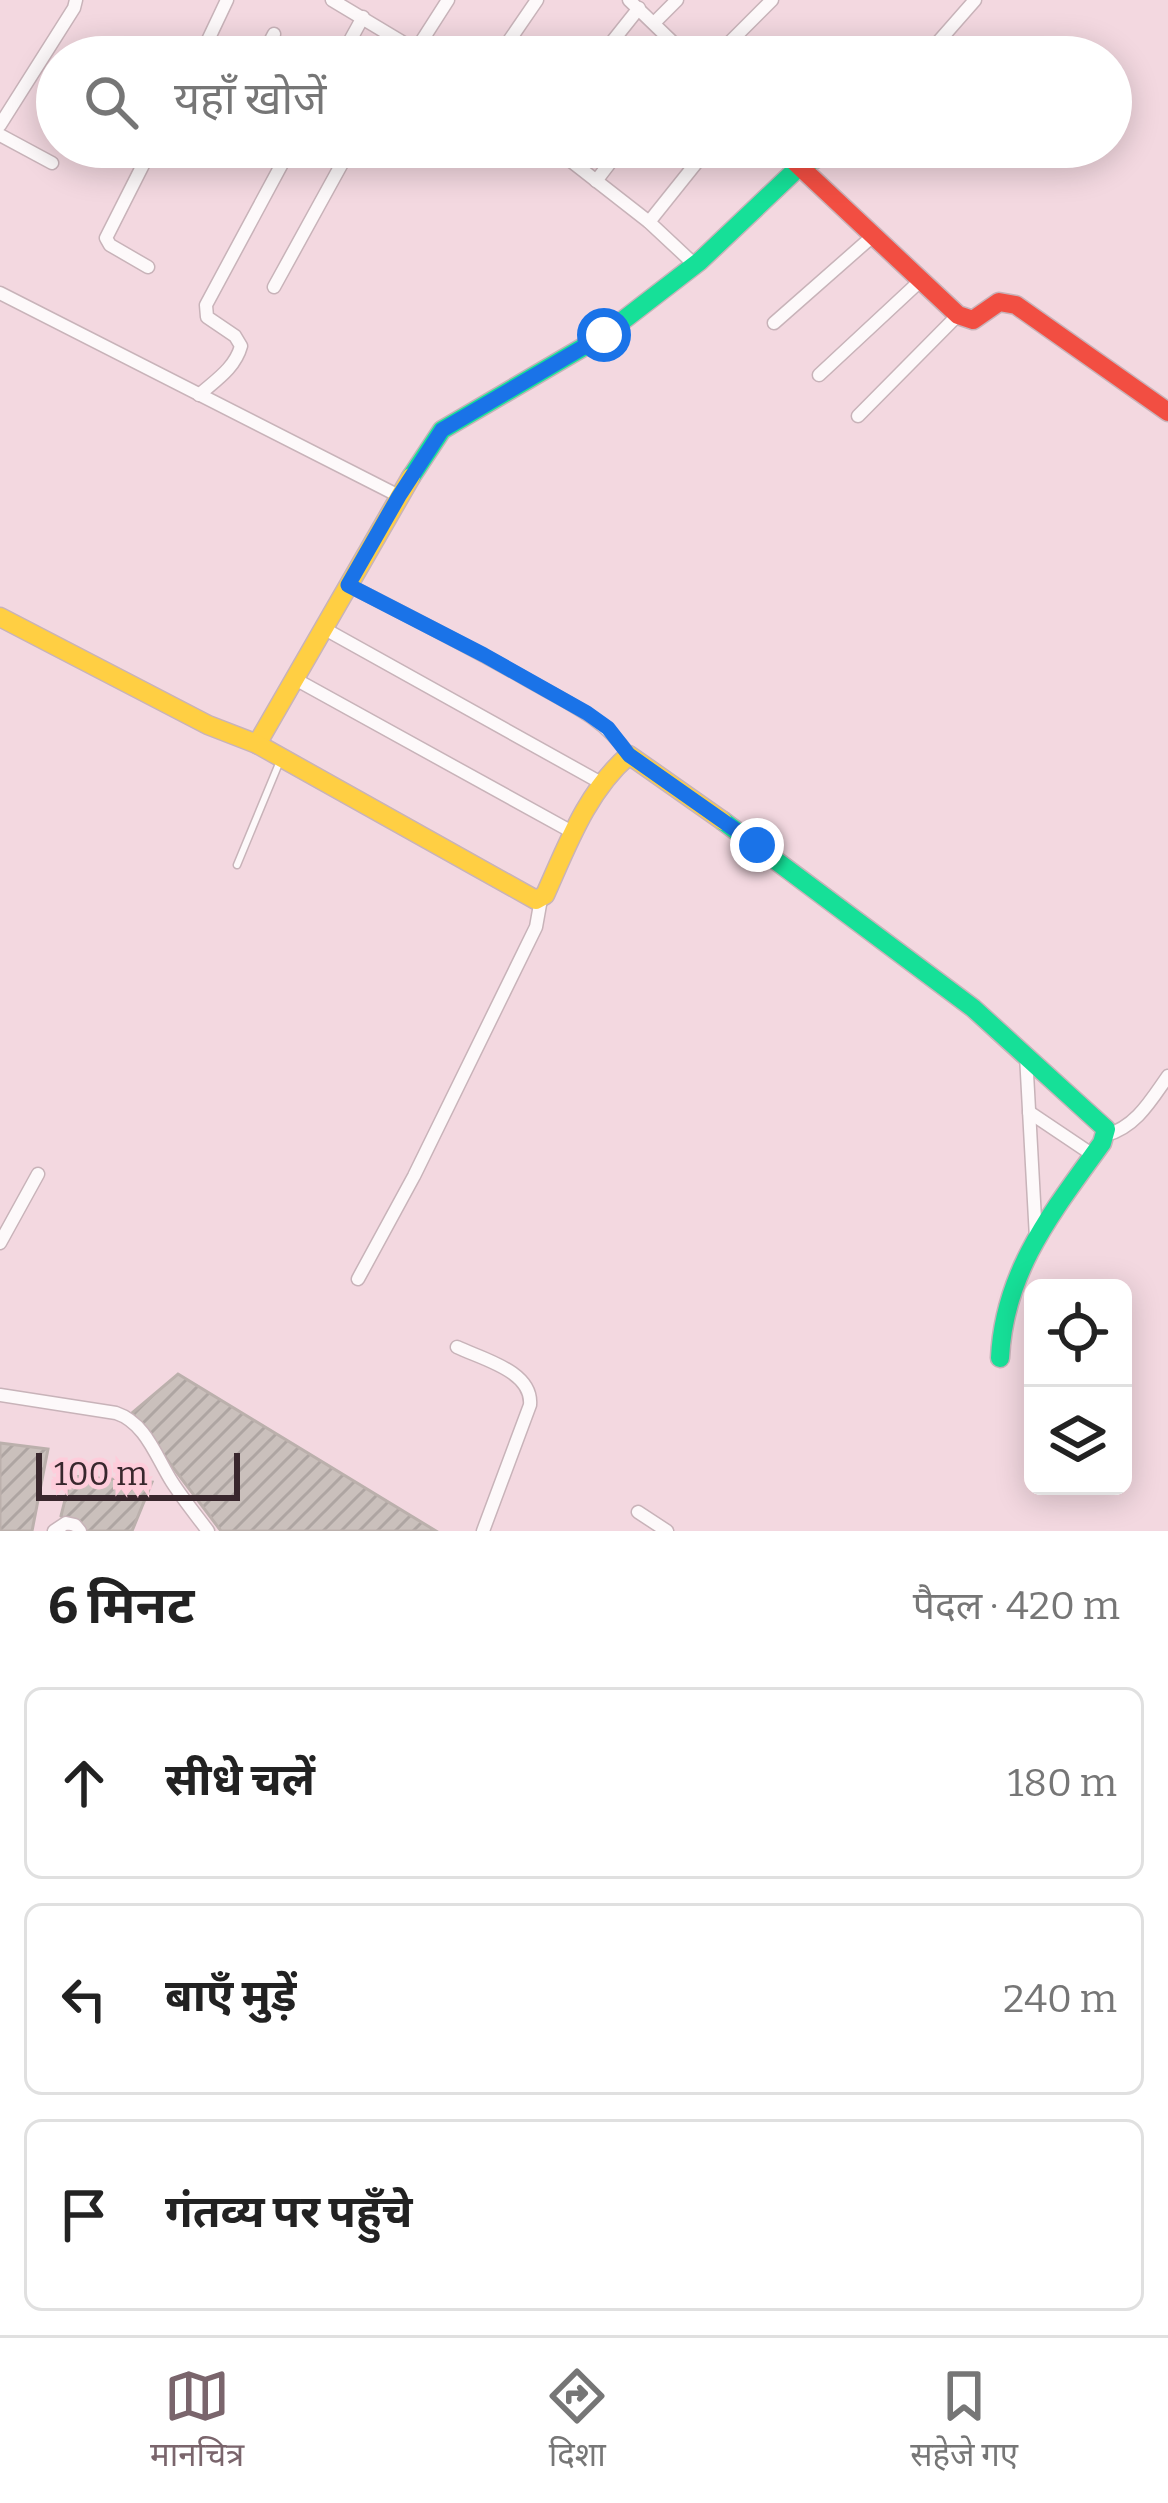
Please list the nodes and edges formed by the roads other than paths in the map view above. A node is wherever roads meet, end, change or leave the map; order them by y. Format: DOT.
graph roads {
  1 [pos="76,0"];
  2 [pos="227,0"];
  3 [pos="332,0"];
  4 [pos="448,0"];
  5 [pos="537,0"];
  6 [pos="677,0"];
  7 [pos="772,0"];
  8 [pos="975,0"];
  9 [pos="634,4"];
  10 [pos="357,9"];
  11 [pos="654,23"];
  12 [pos="56,36"];
  13 [pos="210,36"];
  14 [pos="392,36"];
  15 [pos="423,36"];
  16 [pos="512,36"];
  17 [pos="613,36"];
  18 [pos="667,36"];
  19 [pos="736,36"];
  20 [pos="943,36"];
  21 [pos="36,68"];
  22 [pos="0,125"];
  23 [pos="0,135"];
  24 [pos="36,154"];
  25 [pos="141,168"];
  26 [pos="280,168"];
  27 [pos="339,168"];
  28 [pos="580,168"];
  29 [pos="606,168"];
  30 [pos="692,168"];
  31 [pos="798,168"];
  32 [pos="800,168"];
  33 [pos="596,181"];
  34 [pos="649,222"];
  35 [pos="874,235"];
  36 [pos="695,265"];
  37 [pos="148,267"];
  38 [pos="919,282"];
  39 [pos="274,287"];
  40 [pos="0,293"];
  41 [pos="958,316"];
  42 [pos="774,323"];
  43 [pos="819,375"];
  44 [pos="199,394"];
  45 [pos="1168,412"];
  46 [pos="859,416"];
  47 [pos="399,496"];
  48 [pos="348,585"];
  49 [pos="0,617"];
  50 [pos="323,628"];
  51 [pos="295,679"];
  52 [pos="257,744"];
  53 [pos="629,755"];
  54 [pos="281,758"];
  55 [pos="603,784"];
  56 [pos="574,833"];
  57 [pos="237,865"];
  58 [pos="541,899"];
  59 [pos="1025,1054"];
  60 [pos="1168,1076"];
  61 [pos="1029,1112"];
  62 [pos="1106,1136"];
  63 [pos="1094,1155"];
  64 [pos="38,1174"];
  65 [pos="1036,1240"];
  66 [pos="0,1243"];
  67 [pos="358,1279"];
  68 [pos="458,1347"];
  69 [pos="1000,1358"];
  70 [pos="0,1395"];
  71 [pos="646,1521"];
  72 [pos="55,1531"];
  73 [pos="80,1531"];
  74 [pos="208,1531"];
  75 [pos="483,1531"];
  76 [pos="667,1531"];
  1 -- 12 [label="street"];
  2 -- 13 [label="street"];
  3 -- 10 [label="street"];
  4 -- 15 [label="street"];
  5 -- 16 [label="street"];
  6 -- 11 [label="street"];
  7 -- 19 [label="street"];
  8 -- 20 [label="street"];
  9 -- 11 [label="street"];
  9 -- 17 [label="street"];
  10 -- 14 [label="street"];
  11 -- 18 [label="street"];
  21 -- 22 [label="street"];
  23 -- 24 [label="street"];
  25 -- 37 [label="street"];
  26 -- 44 [label="street"];
  27 -- 39 [label="street"];
  28 -- 33 [label="street"];
  29 -- 33 [label="street"];
  30 -- 34 [label="street"];
  31 -- 36 [label="street"];
  32 -- 35 [label="street"];
  33 -- 34 [label="street"];
  34 -- 36 [label="street"];
  35 -- 38 [label="street"];
  35 -- 42 [label="street"];
  36 -- 47 [label="street"];
  38 -- 41 [label="street"];
  38 -- 43 [label="street"];
  40 -- 44 [label="street"];
  41 -- 45 [label="street"];
  41 -- 46 [label="street"];
  44 -- 47 [label="street"];
  47 -- 48 [label="street"];
  48 -- 50 [label="street"];
  48 -- 53 [label="street"];
  49 -- 52 [label="street"];
  50 -- 51 [label="street"];
  50 -- 55 [label="street"];
  51 -- 52 [label="street"];
  51 -- 56 [label="street"];
  52 -- 54 [label="street"];
  53 -- 55 [label="street"];
  53 -- 59 [label="street"];
  54 -- 57 [label="lane"];
  54 -- 58 [label="street"];
  55 -- 56 [label="street"];
  56 -- 58 [label="street"];
  58 -- 67 [label="street"];
  59 -- 61 [label="street"];
  59 -- 62 [label="street"];
  60 -- 62 [label="street"];
  61 -- 63 [label="street"];
  61 -- 65 [label="street"];
  62 -- 63 [label="street"];
  63 -- 65 [label="street"];
  64 -- 66 [label="street"];
  65 -- 69 [label="street"];
  68 -- 75 [label="street"];
  70 -- 74 [label="street"];
  71 -- 76 [label="street"];
  72 -- 73 [label="street"];
}
